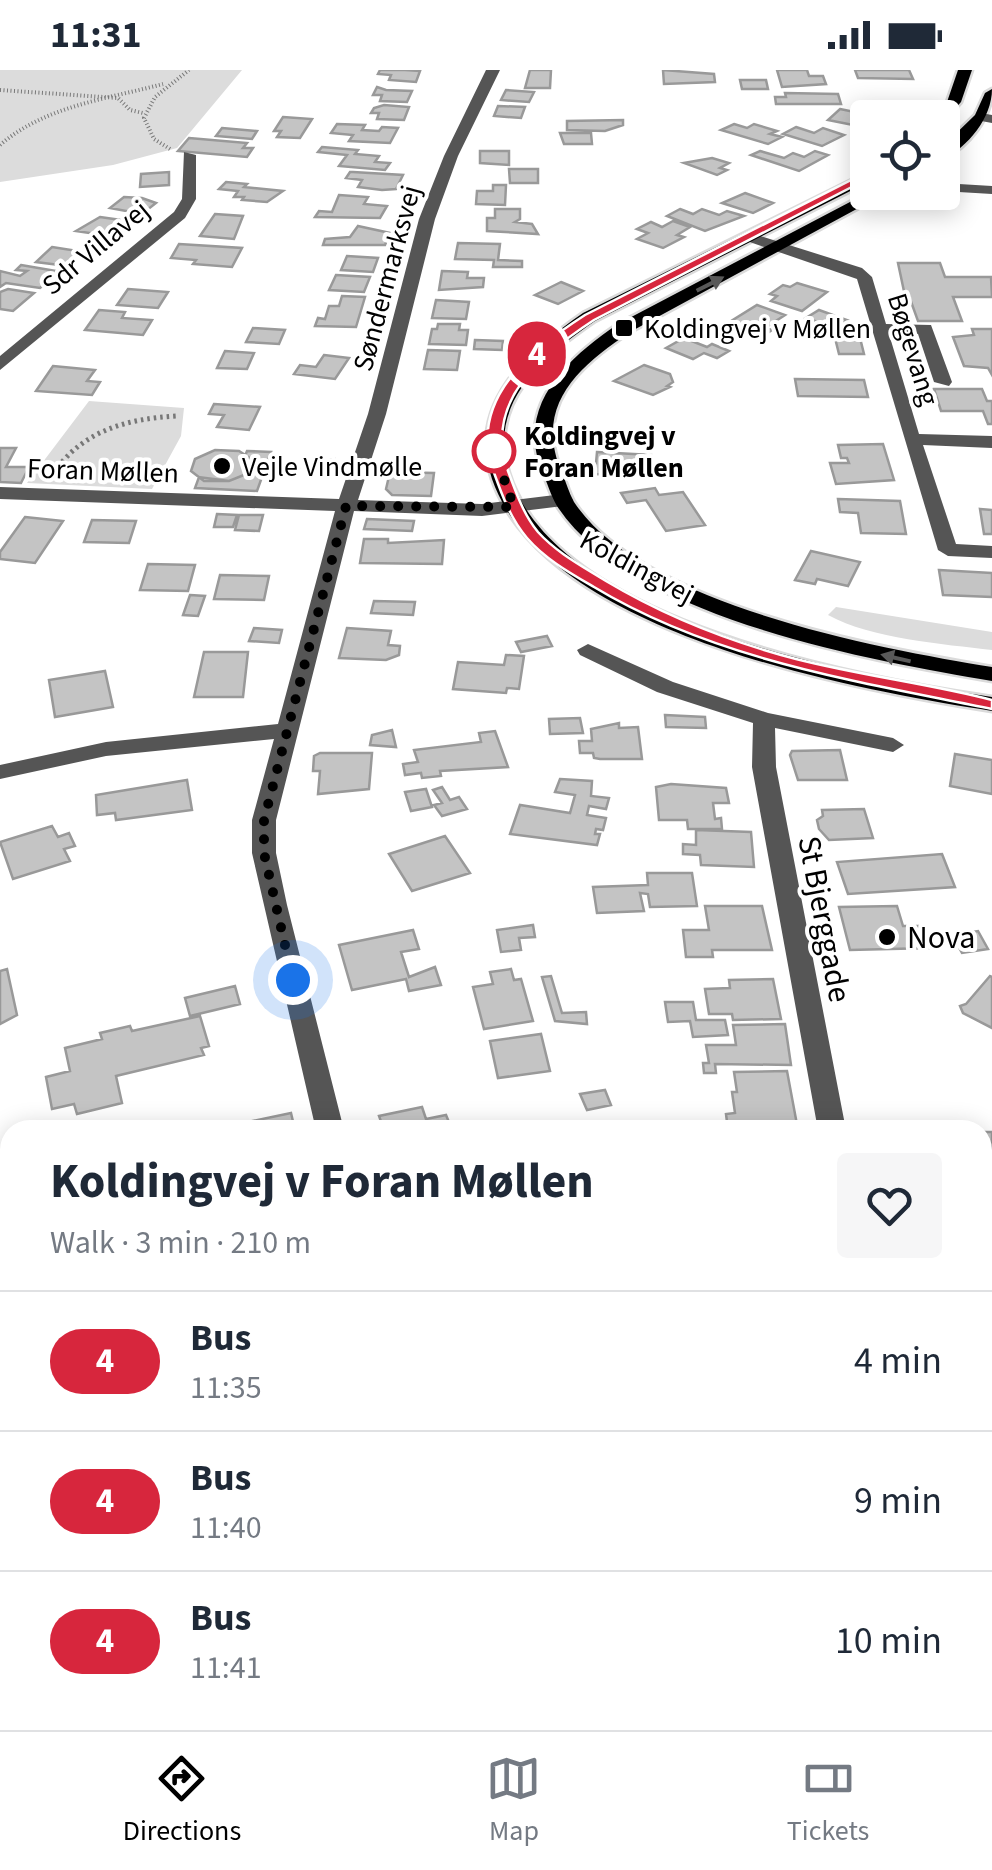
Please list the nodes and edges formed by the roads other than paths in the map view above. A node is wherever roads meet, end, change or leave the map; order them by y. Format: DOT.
graph roads {
  1 [pos="494,70"];
  2 [pos="964,70"];
  3 [pos="992,94"];
  4 [pos="955,100"];
  5 [pos="986,118"];
  6 [pos="960,140"];
  7 [pos="189,155"];
  8 [pos="850,185"];
  9 [pos="960,189"];
  10 [pos="992,190"];
  11 [pos="850,210"];
  12 [pos="749,237"];
  13 [pos="782,248"];
  14 [pos="880,329"];
  15 [pos="0,365"];
  16 [pos="944,382"];
  17 [pos="912,439"];
  18 [pos="992,442"];
  19 [pos="0,493"];
  20 [pos="563,500"];
  21 [pos="346,506"];
  22 [pos="514,507"];
  23 [pos="992,552"];
  24 [pos="588,650"];
  25 [pos="992,674"];
  26 [pos="992,704"];
  27 [pos="764,719"];
  28 [pos="285,731"];
  29 [pos="893,746"];
  30 [pos="0,772"];
  31 [pos="328,1120"];
  32 [pos="830,1120"];
  1 -- 21 [label="street, Søndermarksvej"];
  2 -- 4 [label="main road"];
  3 -- 5 [label="main road"];
  5 -- 6 [label="main road"];
  7 -- 15 [label="street, Sdr Villavej"];
  8 -- 12 [label="main road, Koldingvej"];
  9 -- 10 [label="street"];
  11 -- 13 [label="main road, Koldingvej"];
  12 -- 13 [label="street, Bøgevang"];
  12 -- 22 [label="main road, Koldingvej"];
  13 -- 14 [label="street, Bøgevang"];
  20 -- 13 [label="main road, Koldingvej, one-way"];
  14 -- 16 [label="street"];
  14 -- 17 [label="street, Bøgevang"];
  17 -- 18 [label="street, Bøgevang"];
  17 -- 23 [label="street, Bøgevang"];
  19 -- 21 [label="street, Foran Møllen"];
  20 -- 22 [label="street, Foran Møllen"];
  25 -- 20 [label="main road, Koldingvej, one-way"];
  21 -- 22 [label="street, Foran Møllen"];
  21 -- 28 [label="street, Søndermarksvej"];
  22 -- 26 [label="main road, Koldingvej"];
  24 -- 27 [label="street"];
  27 -- 29 [label="street"];
  27 -- 32 [label="street, St Bjerggade"];
  28 -- 30 [label="street"];
  28 -- 31 [label="street, Søndermarksvej"];
}
